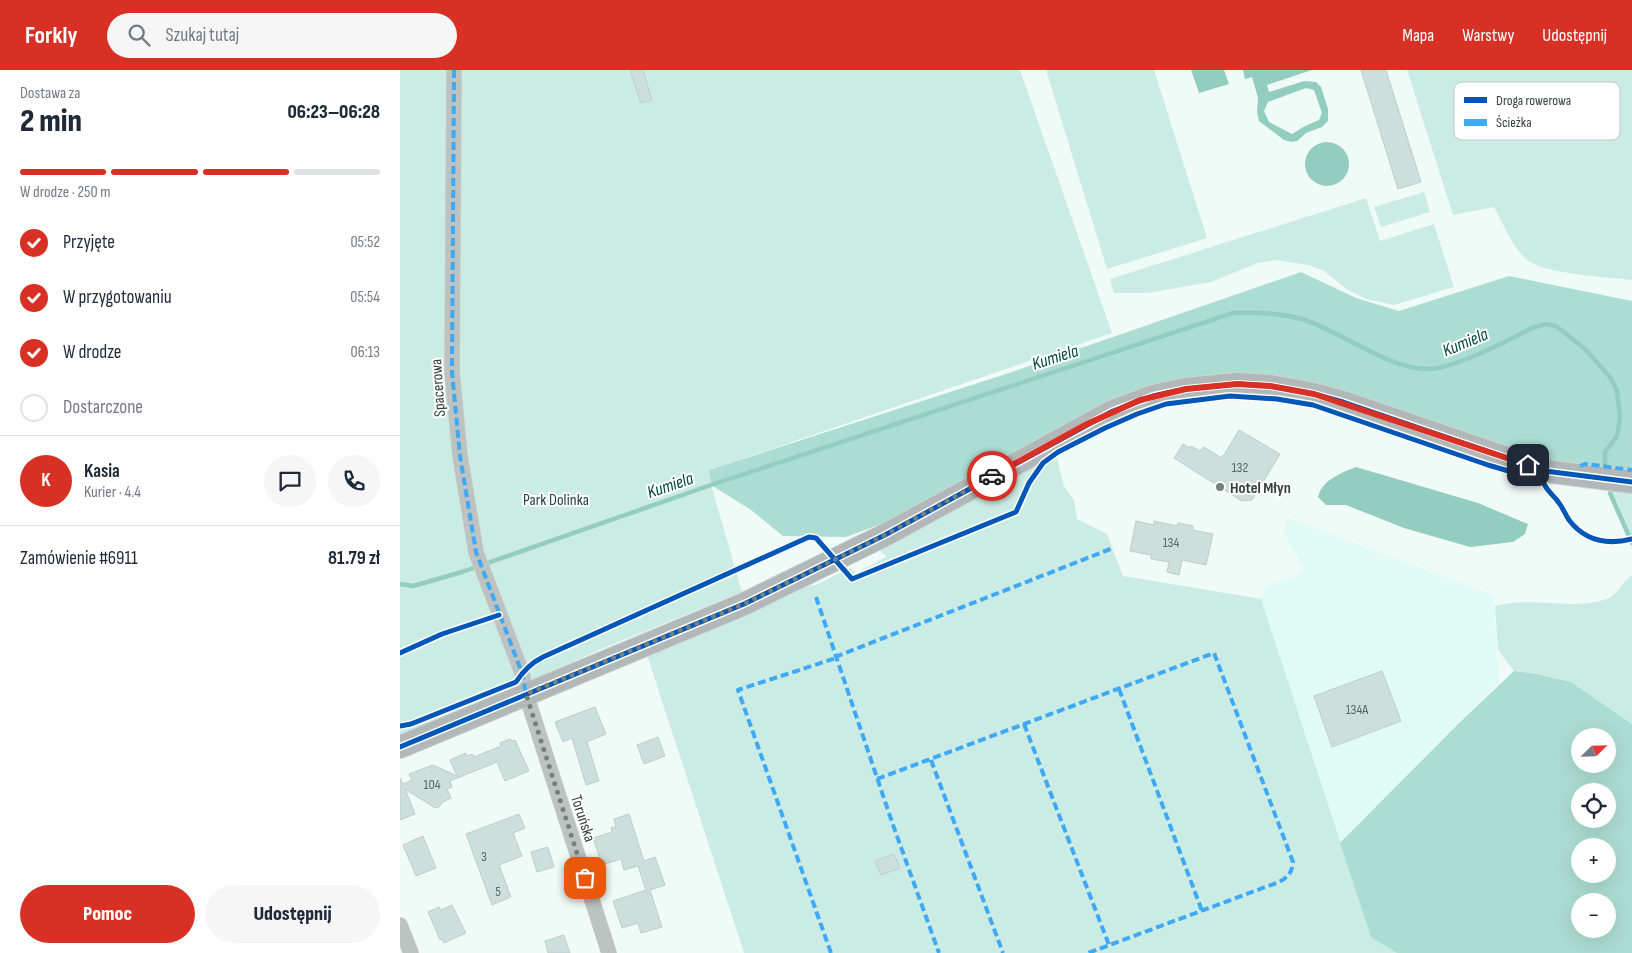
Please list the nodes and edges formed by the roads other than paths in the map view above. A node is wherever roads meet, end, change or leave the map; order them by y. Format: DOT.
graph roads {
  1 [pos="454,70"];
  2 [pos="1629,481"];
  3 [pos="526,694"];
  4 [pos="400,747"];
  5 [pos="400,925"];
  6 [pos="411,953"];
  7 [pos="609,953"];
  1 -- 3 [label="street, Spacerowa"];
  2 -- 3 [label="street"];
  3 -- 4 [label="street"];
  3 -- 7 [label="street, Toruńska"];
  5 -- 6 [label="street"];
}
